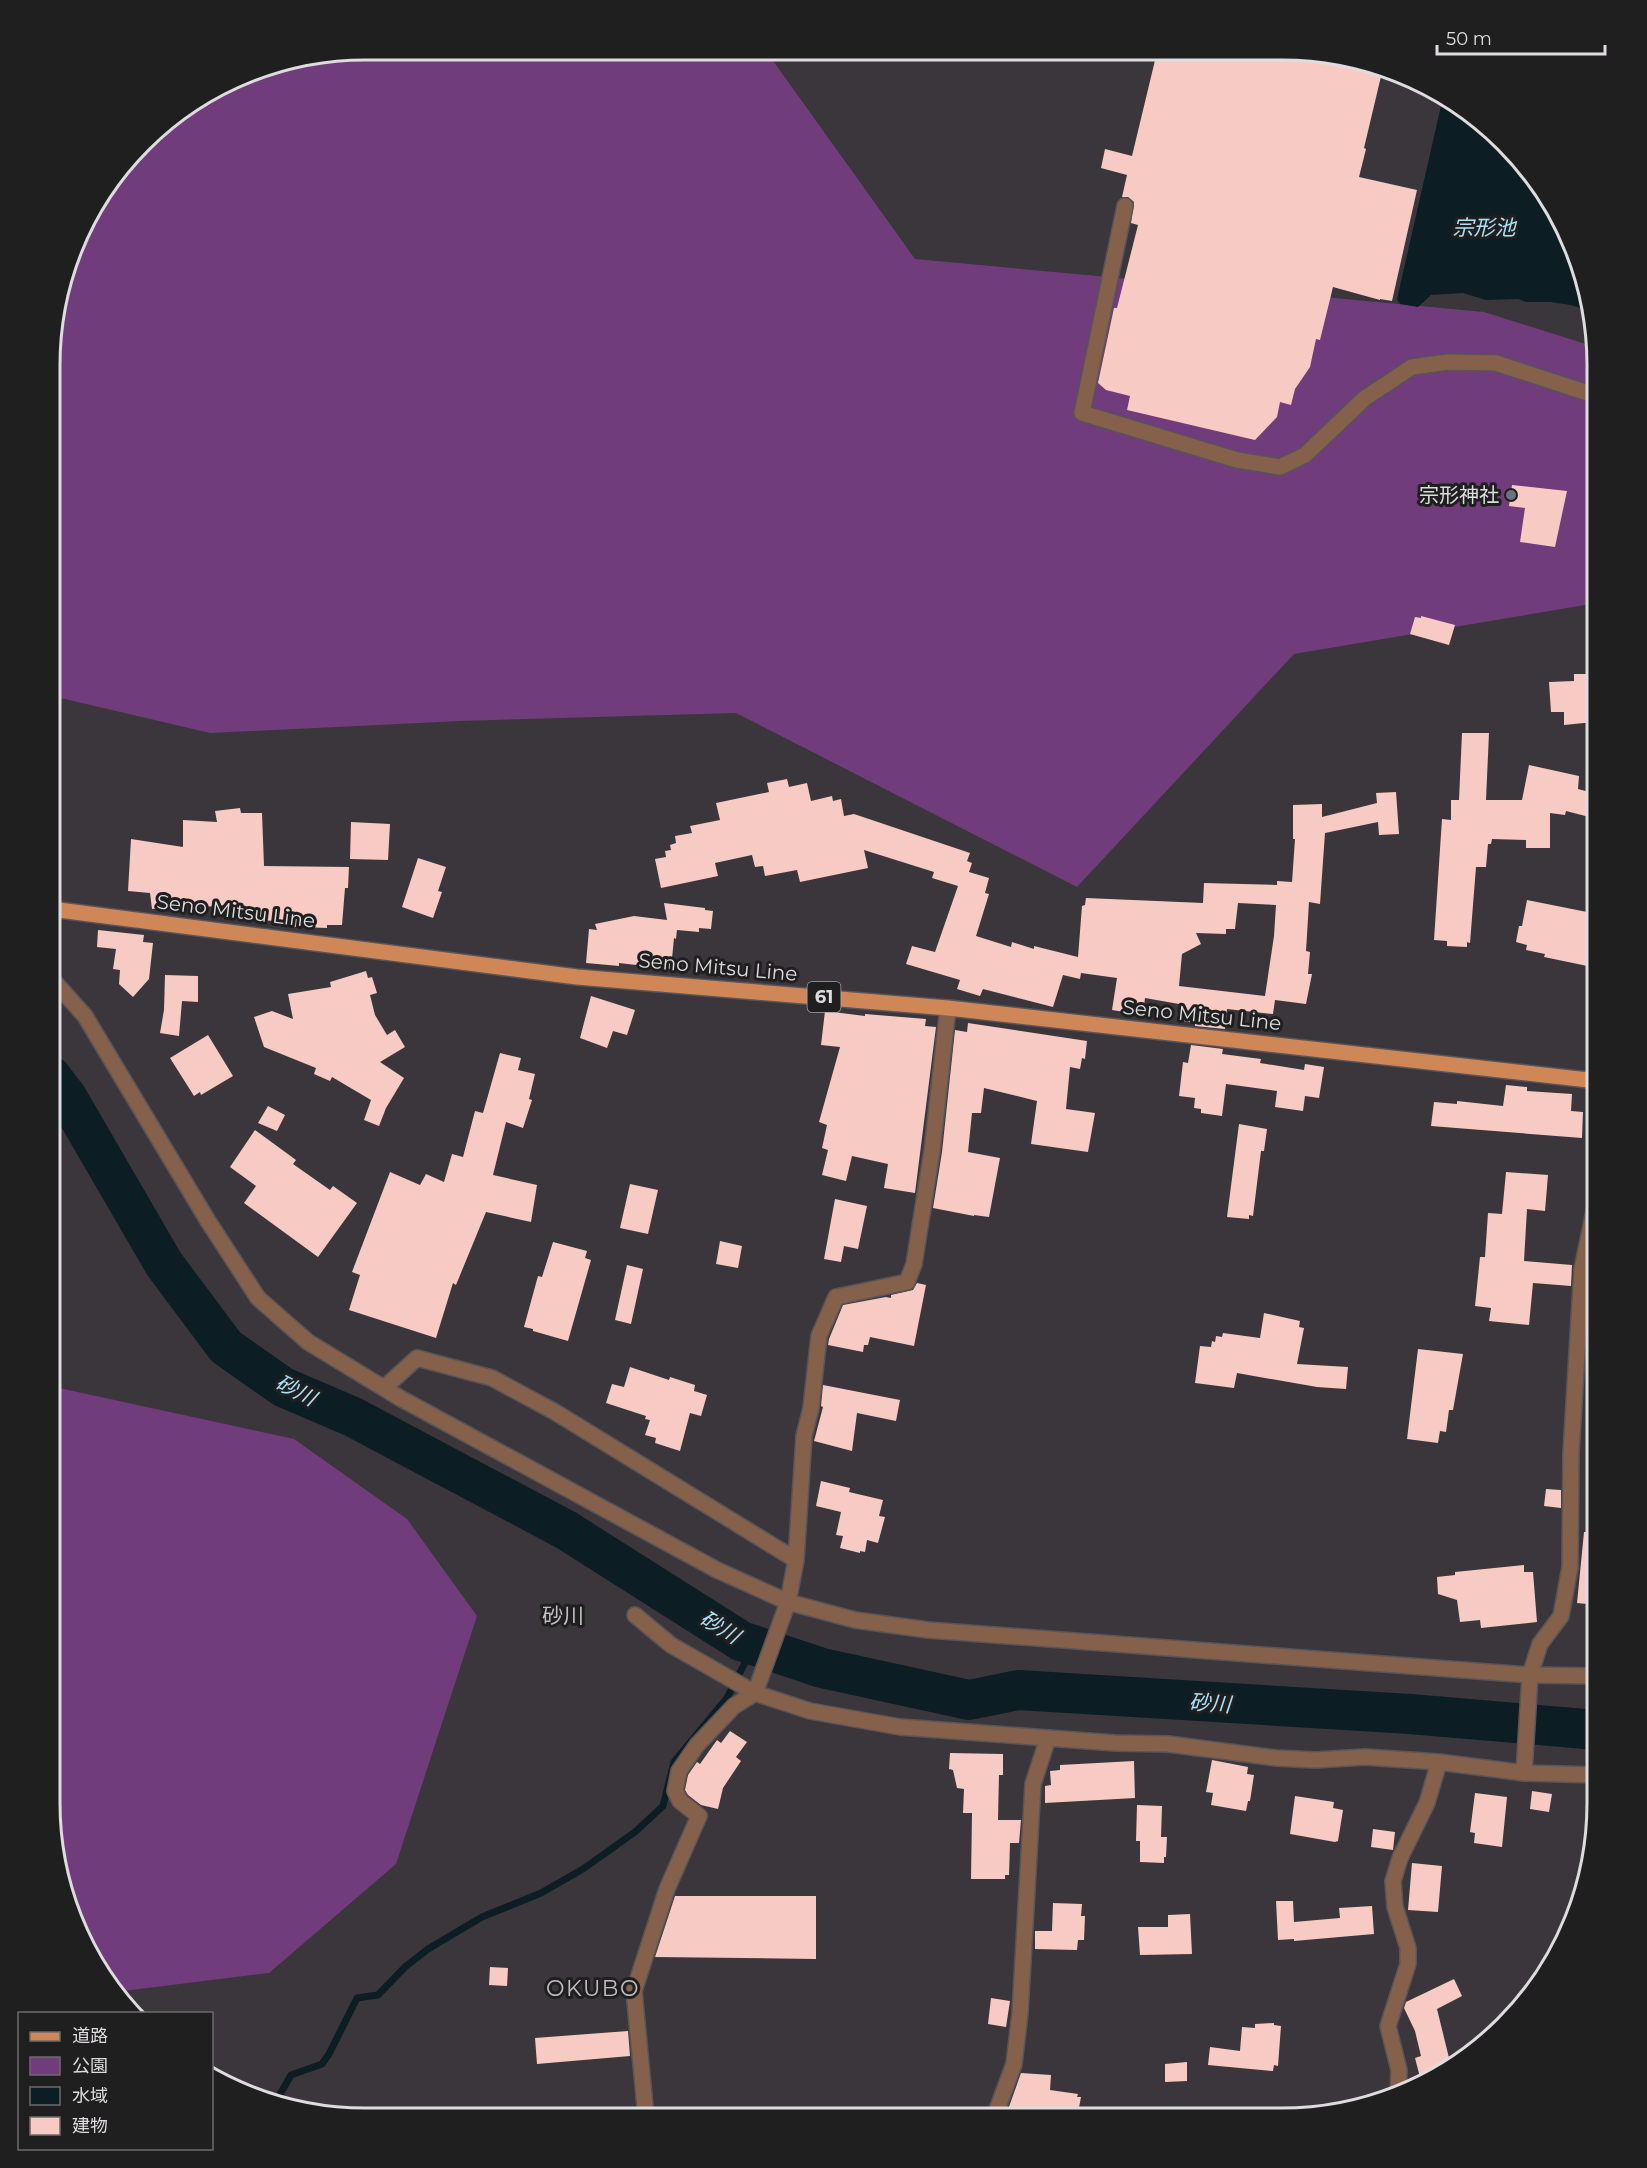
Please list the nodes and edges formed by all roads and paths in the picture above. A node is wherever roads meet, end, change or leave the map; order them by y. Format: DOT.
graph roads {
  1 [pos="1125,206"];
  2 [pos="1587,392"];
  3 [pos="60,910"];
  4 [pos="60,988"];
  5 [pos="948,1008"];
  6 [pos="1587,1080"];
  7 [pos="1587,1245"];
  8 [pos="384,1388"];
  9 [pos="796,1560"];
  10 [pos="786,1610"];
  11 [pos="635,1615"];
  12 [pos="1530,1675"];
  13 [pos="1587,1676"];
  14 [pos="757,1688"];
  15 [pos="1048,1738"];
  16 [pos="1439,1762"];
  17 [pos="1524,1768"];
  18 [pos="1587,1774"];
  19 [pos="1398,2085"];
  20 [pos="645,2108"];
  21 [pos="998,2108"];
  1 -- 2 [label="street"];
  3 -- 5 [label="main road, Seno Mitsu Line / 61"];
  4 -- 8 [label="street"];
  5 -- 6 [label="main road, Seno Mitsu Line / 61"];
  5 -- 9 [label="street"];
  7 -- 12 [label="street"];
  8 -- 9 [label="street"];
  8 -- 10 [label="street"];
  9 -- 10 [label="street"];
  10 -- 12 [label="street"];
  10 -- 14 [label="street"];
  11 -- 14 [label="street"];
  12 -- 13 [label="street"];
  12 -- 17 [label="street"];
  14 -- 15 [label="street"];
  14 -- 20 [label="street"];
  15 -- 16 [label="street"];
  15 -- 21 [label="street"];
  16 -- 17 [label="street"];
  16 -- 19 [label="street"];
  17 -- 18 [label="street"];
}
